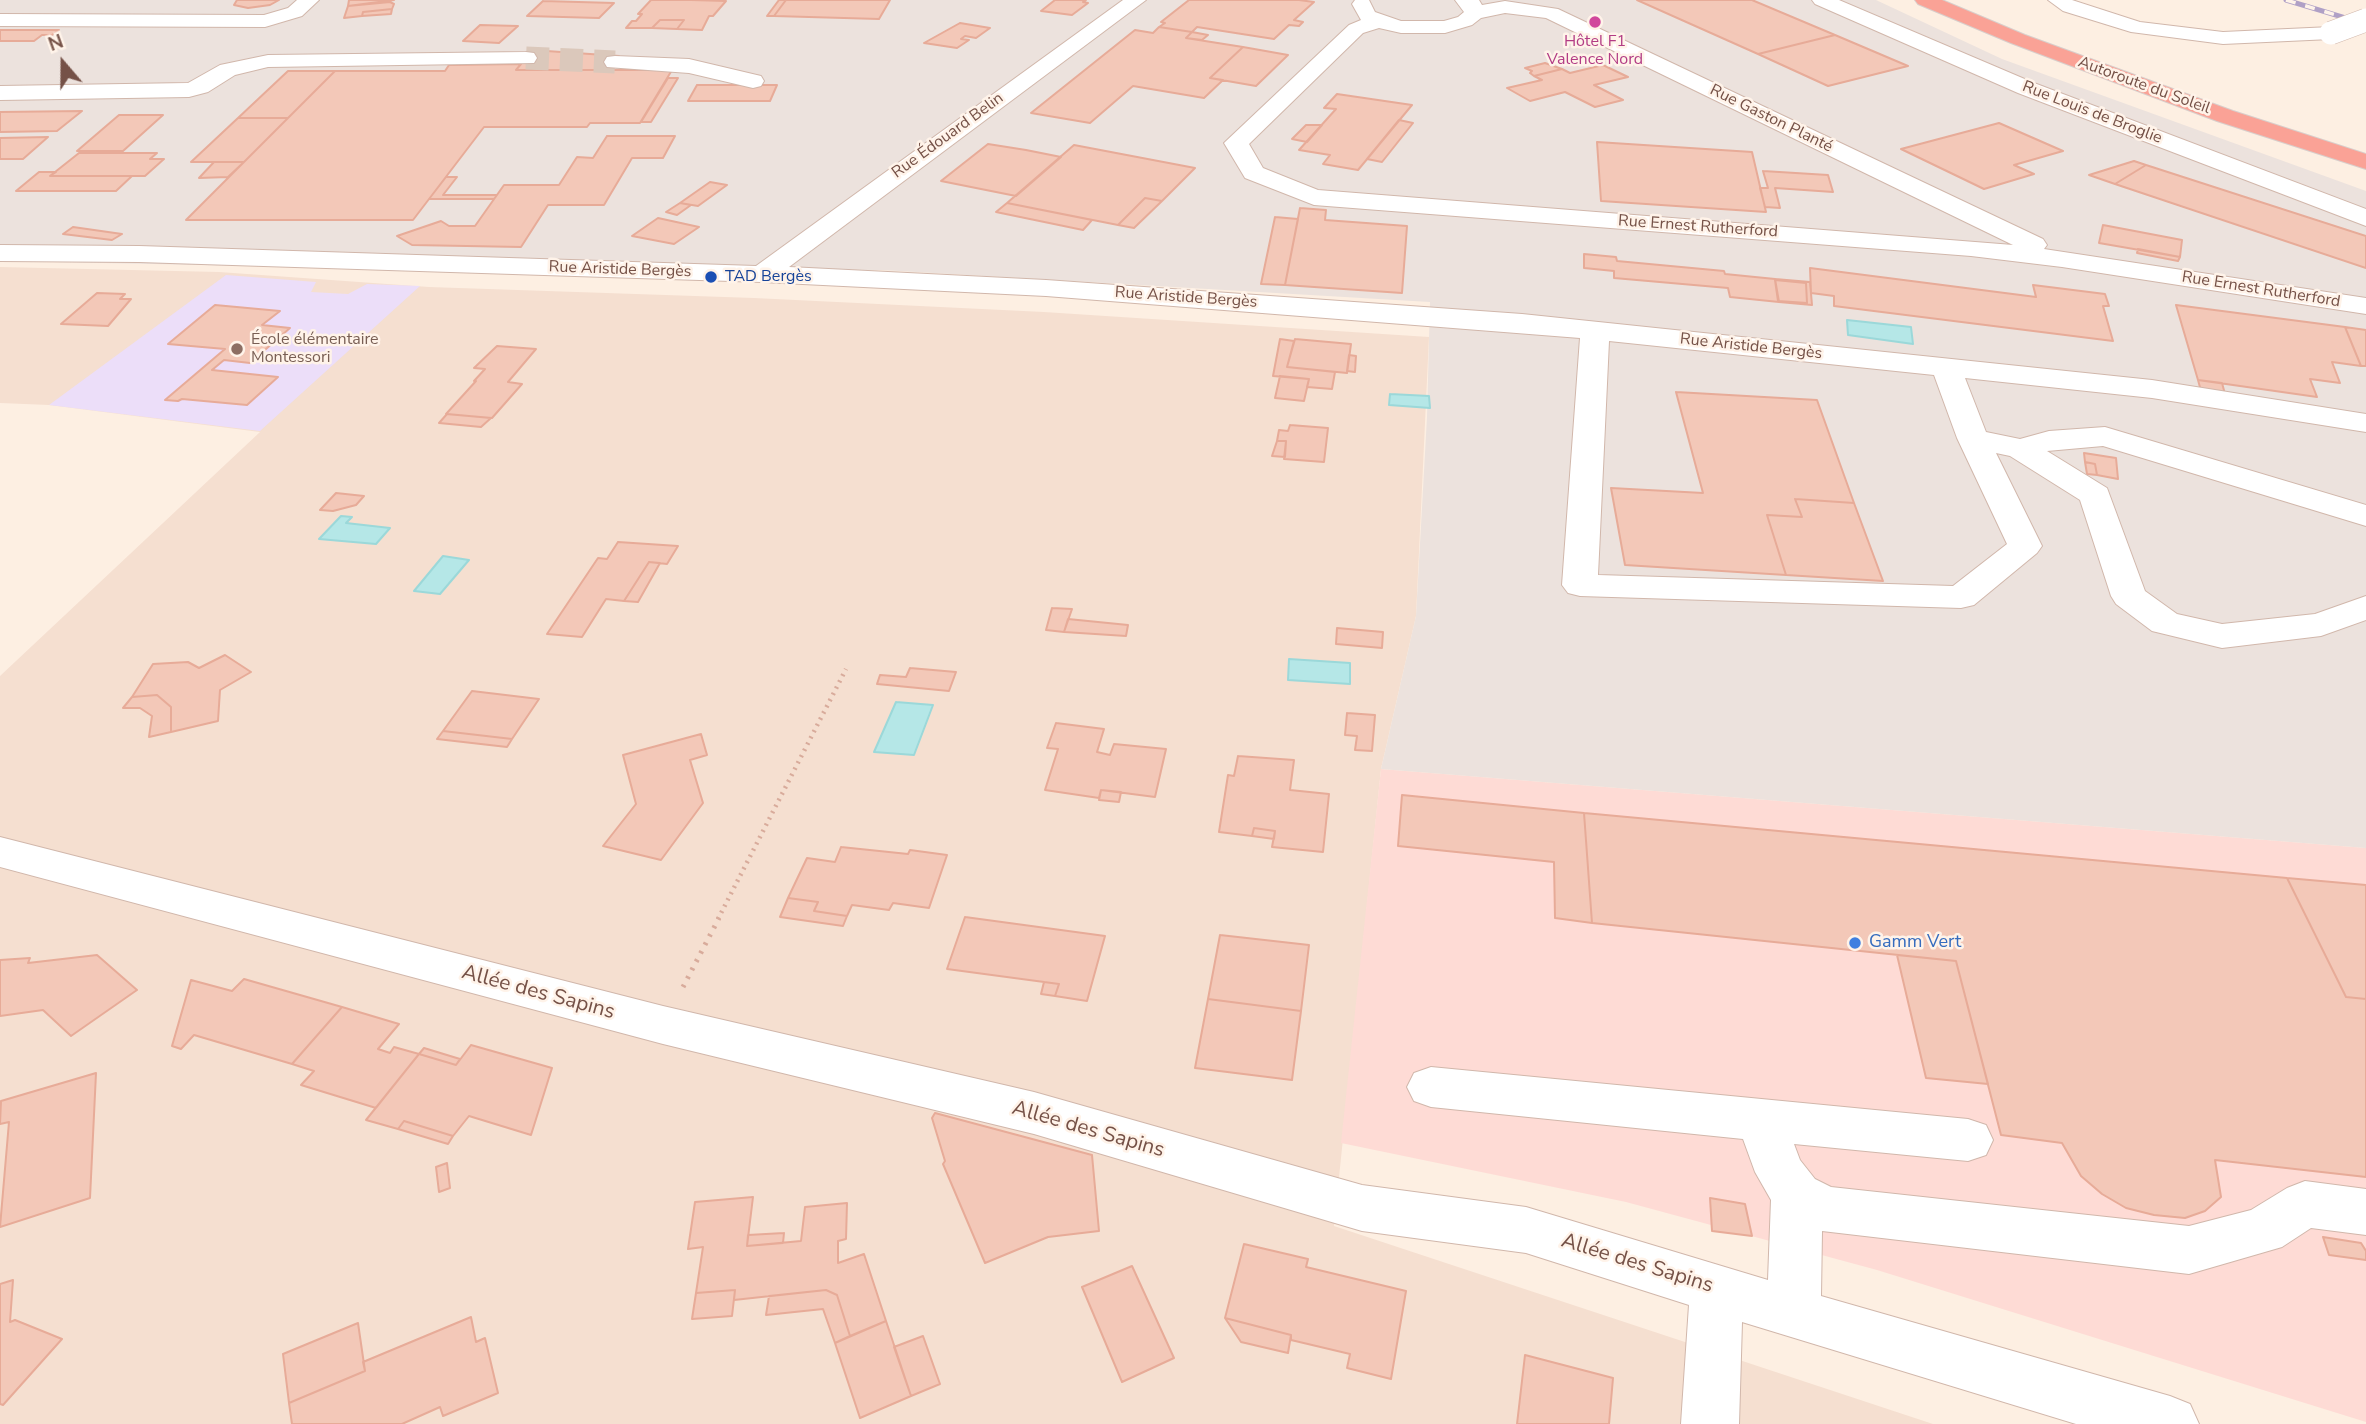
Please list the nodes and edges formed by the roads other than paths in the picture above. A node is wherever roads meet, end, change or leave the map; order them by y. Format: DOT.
graph roads {
  1 [pos="309,0"];
  2 [pos="1136,0"];
  3 [pos="1822,0"];
  4 [pos="1925,0"];
  5 [pos="1976,0"];
  6 [pos="2058,0"];
  7 [pos="1470,6"];
  8 [pos="1372,11"];
  9 [pos="0,20"];
  10 [pos="2366,20"];
  11 [pos="526,58"];
  12 [pos="615,62"];
  13 [pos="754,81"];
  14 [pos="2192,81"];
  15 [pos="0,93"];
  16 [pos="2244,100"];
  17 [pos="2366,140"];
  18 [pos="2366,162"];
  19 [pos="2277,185"];
  20 [pos="2366,211"];
  21 [pos="2366,218"];
  22 [pos="0,253"];
  23 [pos="2062,258"];
  24 [pos="762,274"];
  25 [pos="2366,306"];
  26 [pos="1595,330"];
  27 [pos="1946,367"];
  28 [pos="2366,423"];
  29 [pos="1972,438"];
  30 [pos="2021,449"];
  31 [pos="2366,516"];
  32 [pos="2366,607"];
  33 [pos="0,852"];
  34 [pos="1431,1087"];
  35 [pos="1760,1119"];
  36 [pos="1968,1140"];
  37 [pos="1797,1195"];
  38 [pos="2366,1212"];
  39 [pos="1717,1289"];
  40 [pos="1794,1312"];
  41 [pos="1710,1424"];
  42 [pos="2170,1424"];
  1 -- 9 [label="street"];
  2 -- 24 [label="street, Rue Édouard Belin"];
  3 -- 19 [label="street, Rue Louis de Broglie"];
  4 -- 18 [label="highway, Autoroute du Soleil"];
  5 -- 14 [label="highway, Autoroute du Soleil"];
  6 -- 10 [label="street, bridge"];
  7 -- 8 [label="street, Rue Gaston Planté"];
  7 -- 23 [label="street, Rue Gaston Planté"];
  8 -- 23 [label="street, Rue Ernest Rutherford"];
  11 -- 15 [label="street"];
  12 -- 13 [label="street"];
  16 -- 17 [label="highway"];
  19 -- 20 [label="street"];
  19 -- 21 [label="street, Rue Louis de Broglie"];
  22 -- 24 [label="street, Rue Aristide Bergès"];
  23 -- 25 [label="street, Rue Ernest Rutherford"];
  24 -- 26 [label="street, Rue Aristide Bergès"];
  26 -- 27 [label="street, Rue Aristide Bergès"];
  26 -- 29 [label="street"];
  27 -- 28 [label="street, Rue Aristide Bergès"];
  27 -- 29 [label="street"];
  29 -- 30 [label="street"];
  30 -- 31 [label="street"];
  30 -- 32 [label="street"];
  33 -- 39 [label="street, Allée des Sapins"];
  34 -- 35 [label="street"];
  35 -- 36 [label="street"];
  35 -- 37 [label="street"];
  37 -- 38 [label="street"];
  37 -- 40 [label="street"];
  39 -- 40 [label="street, Allée des Sapins"];
  39 -- 41 [label="street"];
  40 -- 42 [label="street, Allée des Sapins"];
}
